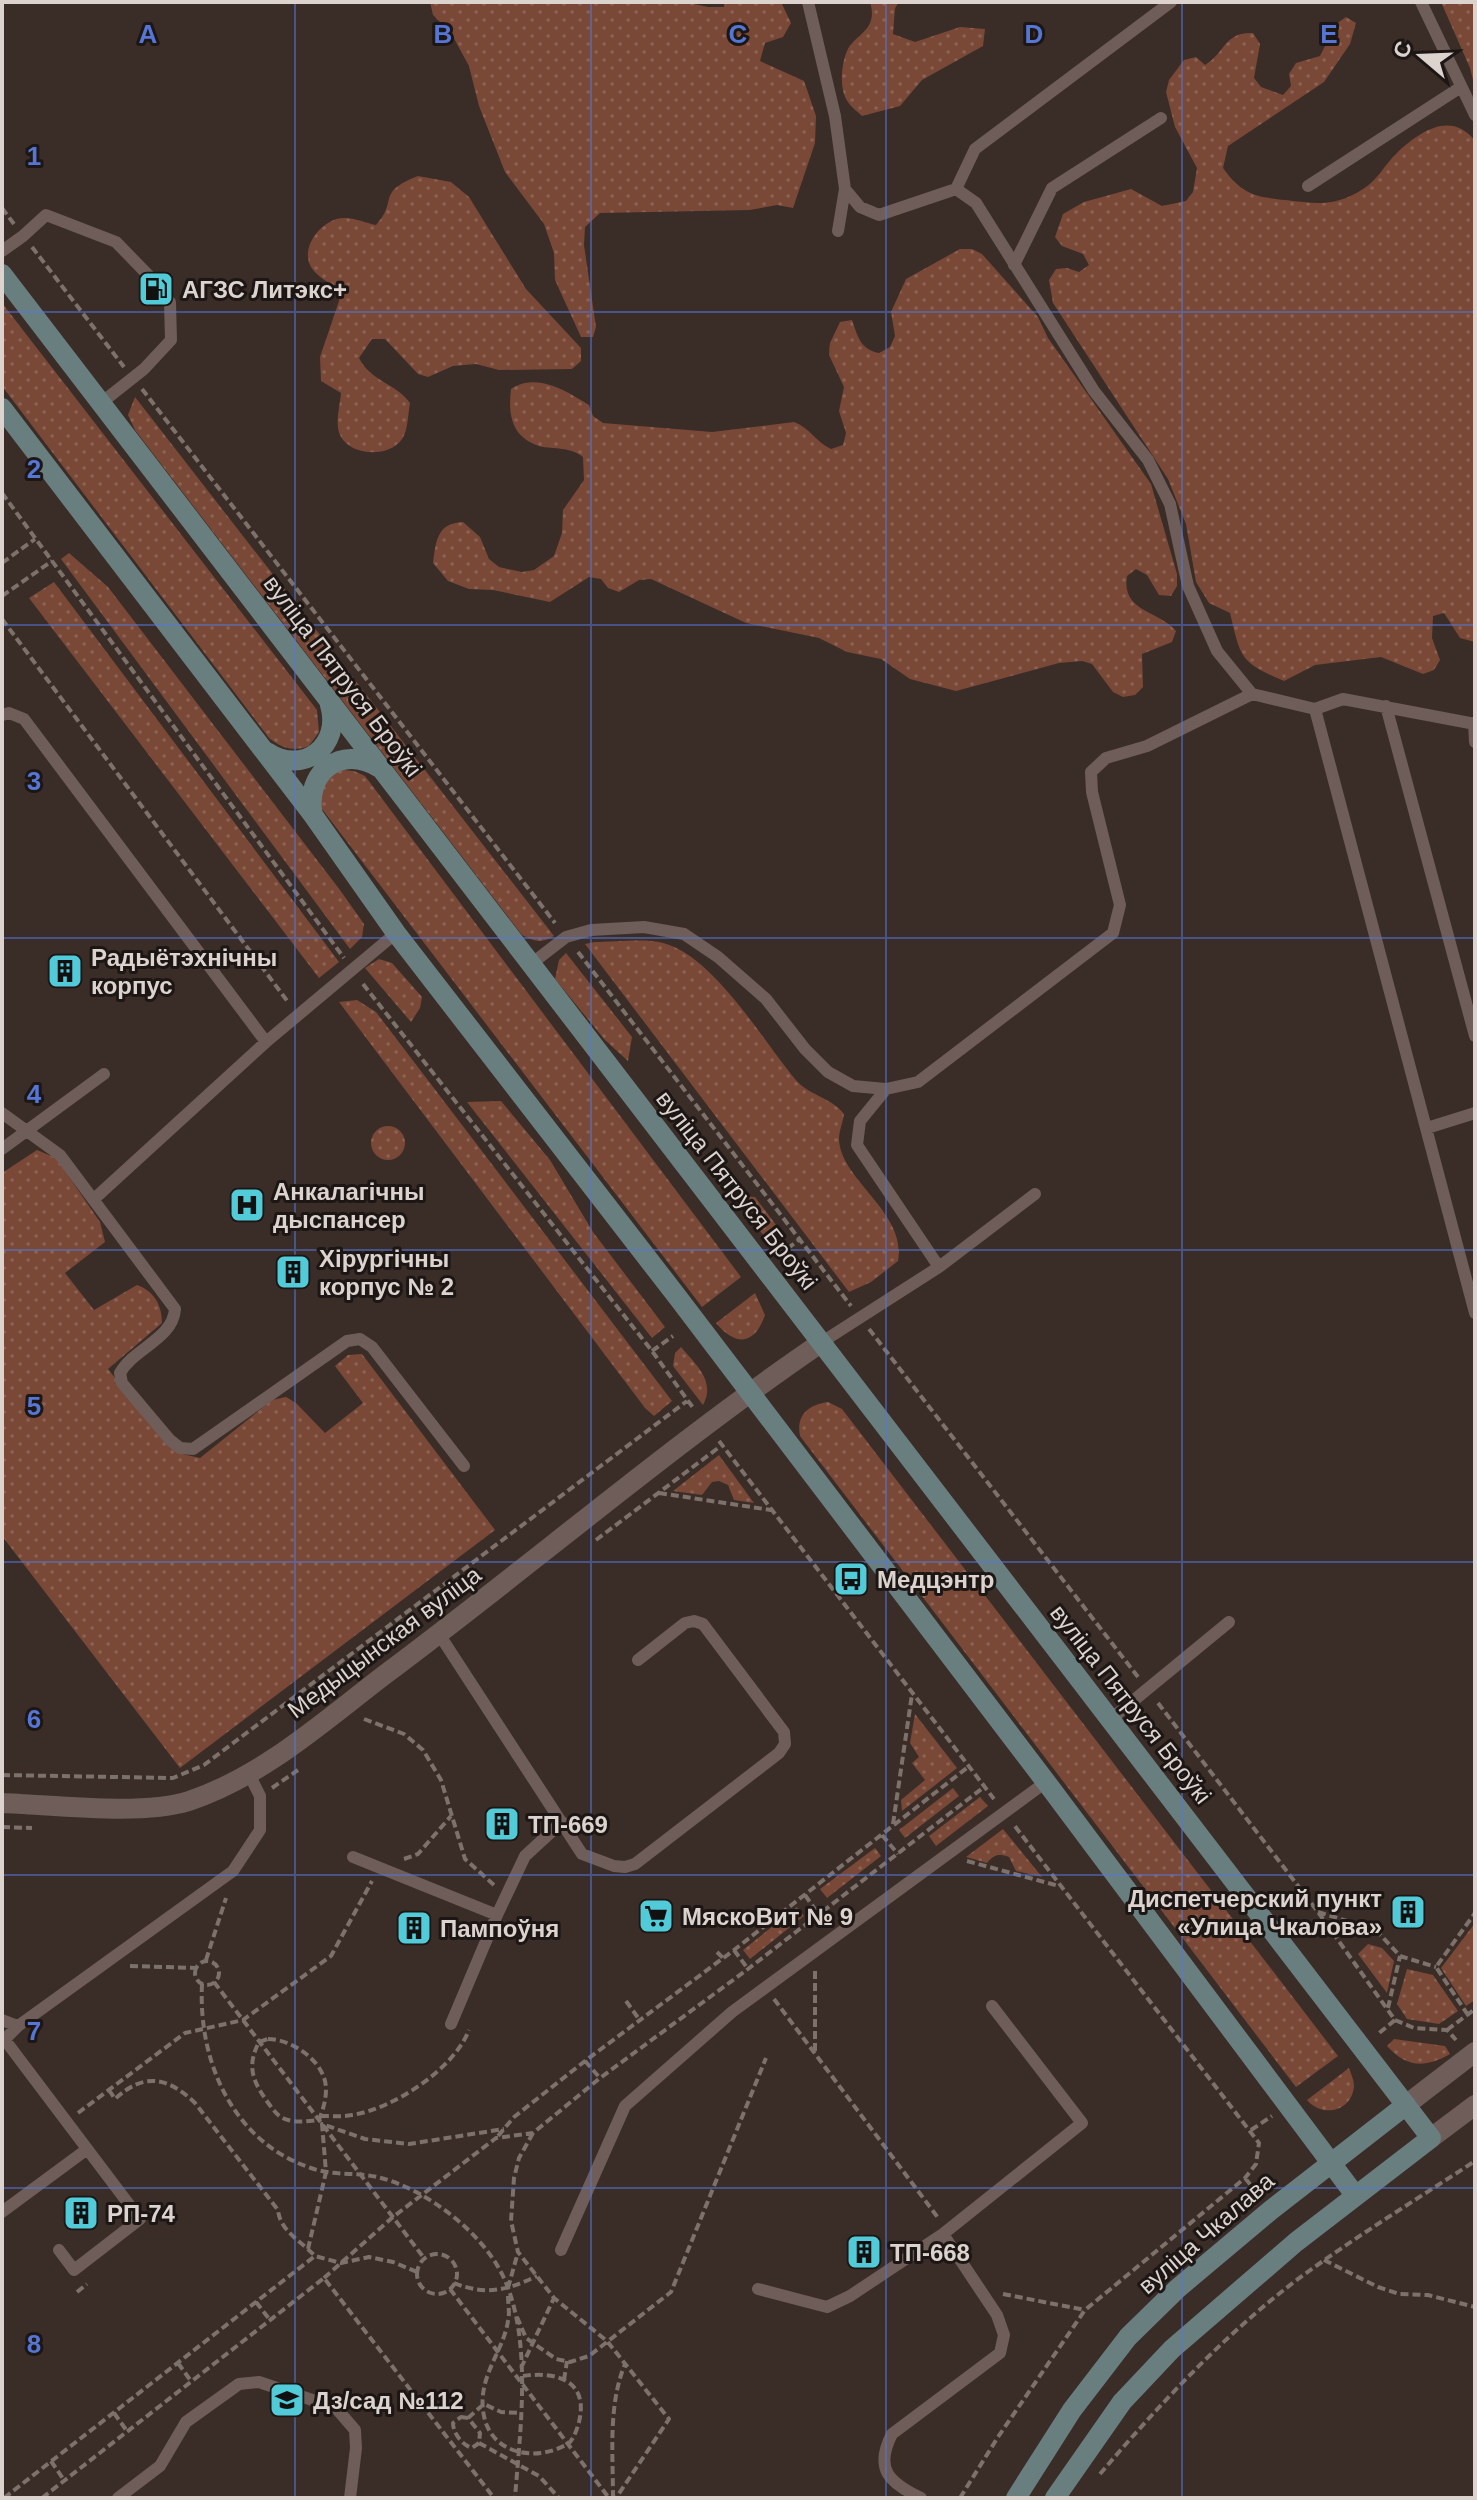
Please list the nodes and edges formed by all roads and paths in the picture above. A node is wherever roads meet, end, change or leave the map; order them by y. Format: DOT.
graph roads {
  1 [pos="808,2"];
  2 [pos="1171,2"];
  3 [pos="1421,2"];
  4 [pos="1461,87"];
  5 [pos="1475,115"];
  6 [pos="1161,118"];
  7 [pos="1308,186"];
  8 [pos="845,189"];
  9 [pos="956,189"];
  10 [pos="2,208"];
  11 [pos="838,231"];
  12 [pos="23,236"];
  13 [pos="2,251"];
  14 [pos="1014,265"];
  15 [pos="2,274"];
  16 [pos="152,279"];
  17 [pos="170,302"];
  18 [pos="132,377"];
  19 [pos="101,403"];
  20 [pos="2,408"];
  21 [pos="2,493"];
  22 [pos="35,539"];
  23 [pos="52,560"];
  24 [pos="2,563"];
  25 [pos="2,596"];
  26 [pos="2,619"];
  27 [pos="1252,694"];
  28 [pos="326,697"];
  29 [pos="1386,706"];
  30 [pos="1315,709"];
  31 [pos="2,715"];
  32 [pos="1474,724"];
  33 [pos="1475,742"];
  34 [pos="261,747"];
  35 [pos="380,768"];
  36 [pos="313,815"];
  37 [pos="396,933"];
  38 [pos="566,937"];
  39 [pos="531,964"];
  40 [pos="352,970"];
  41 [pos="298,1015"];
  42 [pos="1475,1036"];
  43 [pos="266,1042"];
  44 [pos="104,1074"];
  45 [pos="886,1089"];
  46 [pos="2,1113"];
  47 [pos="1475,1113"];
  48 [pos="1427,1128"];
  49 [pos="27,1131"];
  50 [pos="2,1149"];
  51 [pos="1035,1194"];
  52 [pos="94,1199"];
  53 [pos="800,1239"];
  54 [pos="776,1257"];
  55 [pos="939,1267"];
  56 [pos="1475,1313"];
  57 [pos="860,1318"];
  58 [pos="673,1336"];
  59 [pos="822,1342"];
  60 [pos="652,1351"];
  61 [pos="748,1392"];
  62 [pos="687,1401"];
  63 [pos="707,1425"];
  64 [pos="464,1466"];
  65 [pos="659,1493"];
  66 [pos="771,1510"];
  67 [pos="1229,1622"];
  68 [pos="439,1634"];
  69 [pos="638,1660"];
  70 [pos="1147,1689"];
  71 [pos="912,1694"];
  72 [pos="364,1719"];
  73 [pos="1111,1719"];
  74 [pos="968,1767"];
  75 [pos="2,1775"];
  76 [pos="250,1776"];
  77 [pos="1046,1782"];
  78 [pos="984,1787"];
  79 [pos="2,1803"];
  80 [pos="1003,1811"];
  81 [pos="451,1816"];
  82 [pos="562,1822"];
  83 [pos="893,1827"];
  84 [pos="882,1835"];
  85 [pos="898,1854"];
  86 [pos="353,1857"];
  87 [pos="957,1859"];
  88 [pos="379,1868"];
  89 [pos="1062,1886"];
  90 [pos="508,1893"];
  91 [pos="805,1895"];
  92 [pos="217,1899"];
  93 [pos="1318,1912"];
  94 [pos="1475,1913"];
  95 [pos="497,1915"];
  96 [pos="819,1915"];
  97 [pos="734,1950"];
  98 [pos="717,1952"];
  99 [pos="1400,1956"];
  100 [pos="136,1957"];
  101 [pos="723,1958"];
  102 [pos="206,1960"];
  103 [pos="1436,1967"];
  104 [pos="195,1968"];
  105 [pos="748,1969"];
  106 [pos="815,1969"];
  107 [pos="214,1982"];
  108 [pos="202,1984"];
  109 [pos="765,1987"];
  110 [pos="626,2001"];
  111 [pos="992,2006"];
  112 [pos="1388,2009"];
  113 [pos="1475,2009"];
  114 [pos="1468,2015"];
  115 [pos="639,2019"];
  116 [pos="2,2020"];
  117 [pos="243,2020"];
  118 [pos="1395,2020"];
  119 [pos="451,2024"];
  120 [pos="18,2026"];
  121 [pos="205,2029"];
  122 [pos="1447,2030"];
  123 [pos="1373,2038"];
  124 [pos="3,2041"];
  125 [pos="259,2042"];
  126 [pos="1468,2048"];
  127 [pos="815,2053"];
  128 [pos="766,2058"];
  129 [pos="585,2061"];
  130 [pos="600,2078"];
  131 [pos="109,2090"];
  132 [pos="69,2105"];
  133 [pos="1406,2105"];
  134 [pos="1475,2105"];
  135 [pos="1275,2114"];
  136 [pos="320,2122"];
  137 [pos="504,2129"];
  138 [pos="1251,2130"];
  139 [pos="533,2133"];
  140 [pos="496,2138"];
  141 [pos="1431,2138"];
  142 [pos="86,2150"];
  143 [pos="1475,2161"];
  144 [pos="1330,2163"];
  145 [pos="326,2172"];
  146 [pos="361,2175"];
  147 [pos="1245,2178"];
  148 [pos="1355,2195"];
  149 [pos="421,2196"];
  150 [pos="1261,2198"];
  151 [pos="2,2212"];
  152 [pos="393,2217"];
  153 [pos="945,2232"];
  154 [pos="308,2249"];
  155 [pos="59,2250"];
  156 [pos="561,2250"];
  157 [pos="518,2252"];
  158 [pos="315,2256"];
  159 [pos="1308,2257"];
  160 [pos="424,2258"];
  161 [pos="1324,2260"];
  162 [pos="341,2263"];
  163 [pos="1315,2266"];
  164 [pos="417,2272"];
  165 [pos="537,2276"];
  166 [pos="324,2278"];
  167 [pos="89,2283"];
  168 [pos="454,2283"];
  169 [pos="450,2289"];
  170 [pos="758,2289"];
  171 [pos="507,2290"];
  172 [pos="77,2292"];
  173 [pos="993,2292"];
  174 [pos="554,2298"];
  175 [pos="256,2302"];
  176 [pos="1475,2307"];
  177 [pos="1085,2310"];
  178 [pos="514,2311"];
  179 [pos="270,2320"];
  180 [pos="607,2341"];
  181 [pos="533,2343"];
  182 [pos="496,2351"];
  183 [pos="567,2361"];
  184 [pos="178,2363"];
  185 [pos="625,2364"];
  186 [pos="521,2368"];
  187 [pos="522,2376"];
  188 [pos="564,2380"];
  189 [pos="191,2381"];
  190 [pos="523,2386"];
  191 [pos="484,2404"];
  192 [pos="114,2413"];
  193 [pos="521,2413"];
  194 [pos="468,2418"];
  195 [pos="453,2427"];
  196 [pos="127,2431"];
  197 [pos="443,2433"];
  198 [pos="479,2443"];
  199 [pos="568,2445"];
  200 [pos="518,2453"];
  201 [pos="51,2461"];
  202 [pos="517,2464"];
  203 [pos="1100,2474"];
  204 [pos="64,2480"];
  205 [pos="4,2498"];
  206 [pos="118,2498"];
  207 [pos="350,2498"];
  208 [pos="515,2498"];
  209 [pos="559,2498"];
  210 [pos="612,2498"];
  211 [pos="921,2498"];
  212 [pos="960,2498"];
  213 [pos="1016,2498"];
  214 [pos="1055,2498"];
  1 -- 8 [label="lane"];
  2 -- 9 [label="lane"];
  3 -- 4 [label="lane"];
  4 -- 5 [label="lane"];
  4 -- 7 [label="lane"];
  6 -- 14 [label="lane"];
  8 -- 9 [label="lane"];
  8 -- 11 [label="lane"];
  9 -- 14 [label="lane"];
  10 -- 12 [label="path"];
  12 -- 13 [label="lane"];
  12 -- 16 [label="lane"];
  12 -- 18 [label="path"];
  14 -- 27 [label="lane"];
  15 -- 19 [label="main road, вуліца Пятруся Броўкі"];
  17 -- 18 [label="lane"];
  18 -- 19 [label="lane"];
  18 -- 38 [label="path"];
  19 -- 28 [label="main road, вуліца Пятруся Броўкі"];
  20 -- 34 [label="main road"];
  21 -- 22 [label="path"];
  22 -- 23 [label="path"];
  22 -- 24 [label="path"];
  23 -- 25 [label="path"];
  23 -- 40 [label="path"];
  26 -- 41 [label="path"];
  27 -- 30 [label="lane"];
  27 -- 45 [label="lane"];
  28 -- 34 [label="main road"];
  28 -- 35 [label="main road, вуліца Пятруся Броўкі"];
  29 -- 30 [label="lane"];
  29 -- 32 [label="lane"];
  29 -- 42 [label="lane"];
  30 -- 48 [label="lane"];
  31 -- 43 [label="lane"];
  32 -- 33 [label="lane"];
  34 -- 36 [label="main road"];
  35 -- 36 [label="main road"];
  35 -- 39 [label="main road, вуліца Пятруся Броўкі"];
  36 -- 37 [label="main road"];
  37 -- 40 [label="lane"];
  37 -- 61 [label="main road"];
  38 -- 39 [label="lane"];
  38 -- 45 [label="lane"];
  38 -- 53 [label="path"];
  39 -- 59 [label="main road, вуліца Пятруся Броўкі"];
  40 -- 41 [label="lane"];
  40 -- 60 [label="path"];
  41 -- 43 [label="lane"];
  43 -- 52 [label="lane"];
  44 -- 49 [label="lane"];
  45 -- 55 [label="lane"];
  46 -- 49 [label="lane"];
  47 -- 48 [label="lane"];
  48 -- 56 [label="lane"];
  49 -- 50 [label="lane"];
  49 -- 52 [label="lane"];
  51 -- 55 [label="lane"];
  52 -- 64 [label="lane"];
  53 -- 54 [label="path"];
  53 -- 57 [label="path"];
  55 -- 57 [label="lane"];
  57 -- 59 [label="lane"];
  57 -- 70 [label="path"];
  58 -- 60 [label="path"];
  59 -- 61 [label="street, Медыцынская вуліца"];
  59 -- 73 [label="main road, вуліца Пятруся Броўкі"];
  60 -- 62 [label="path"];
  61 -- 63 [label="street, Медыцынская вуліца"];
  61 -- 77 [label="main road"];
  62 -- 63 [label="path"];
  62 -- 75 [label="path"];
  63 -- 66 [label="path"];
  63 -- 68 [label="street, Медыцынская вуліца"];
  65 -- 66 [label="path"];
  66 -- 71 [label="path"];
  67 -- 70 [label="lane"];
  68 -- 76 [label="street, Медыцынская вуліца"];
  68 -- 82 [label="lane"];
  69 -- 82 [label="lane"];
  70 -- 73 [label="lane"];
  70 -- 93 [label="path"];
  71 -- 74 [label="path"];
  71 -- 83 [label="path"];
  72 -- 81 [label="path"];
  73 -- 133 [label="main road, вуліца Пятруся Броўкі"];
  74 -- 78 [label="path"];
  74 -- 83 [label="path"];
  76 -- 79 [label="street, Медыцынская вуліца"];
  76 -- 120 [label="lane"];
  77 -- 80 [label="lane"];
  77 -- 144 [label="main road"];
  78 -- 80 [label="path"];
  78 -- 85 [label="path"];
  80 -- 89 [label="path"];
  80 -- 109 [label="lane"];
  81 -- 88 [label="path"];
  81 -- 90 [label="path"];
  82 -- 90 [label="lane"];
  83 -- 84 [label="path"];
  84 -- 85 [label="path"];
  84 -- 91 [label="path"];
  85 -- 96 [label="path"];
  86 -- 88 [label="lane"];
  87 -- 89 [label="path"];
  88 -- 95 [label="lane"];
  88 -- 117 [label="path"];
  89 -- 138 [label="path"];
  90 -- 95 [label="lane"];
  91 -- 96 [label="path"];
  91 -- 97 [label="path"];
  92 -- 102 [label="path"];
  93 -- 99 [label="path"];
  93 -- 112 [label="path"];
  94 -- 103 [label="path"];
  95 -- 119 [label="lane"];
  96 -- 105 [label="path"];
  97 -- 101 [label="path"];
  97 -- 105 [label="path"];
  98 -- 101 [label="path"];
  99 -- 103 [label="path"];
  99 -- 112 [label="path"];
  100 -- 104 [label="path"];
  101 -- 115 [label="path"];
  102 -- 104 [label="path"];
  102 -- 107 [label="path"];
  103 -- 114 [label="path"];
  104 -- 108 [label="path"];
  105 -- 130 [label="path"];
  106 -- 127 [label="path"];
  107 -- 108 [label="path"];
  107 -- 117 [label="path"];
  108 -- 121 [label="path"];
  109 -- 127 [label="path"];
  109 -- 156 [label="lane"];
  110 -- 115 [label="path"];
  111 -- 153 [label="lane"];
  112 -- 118 [label="path"];
  113 -- 114 [label="path"];
  114 -- 122 [label="path"];
  115 -- 129 [label="path"];
  116 -- 120 [label="lane"];
  117 -- 121 [label="path"];
  117 -- 125 [label="path"];
  118 -- 122 [label="path"];
  118 -- 123 [label="path"];
  120 -- 124 [label="lane"];
  121 -- 131 [label="path"];
  121 -- 145 [label="path"];
  122 -- 126 [label="path"];
  124 -- 142 [label="lane"];
  125 -- 136 [label="path"];
  125 -- 136 [label="path"];
  125 -- 136 [label="path"];
  126 -- 133 [label="street, вуліца Чкалава"];
  127 -- 153 [label="path"];
  128 -- 180 [label="path"];
  129 -- 130 [label="path"];
  129 -- 137 [label="path"];
  130 -- 139 [label="path"];
  131 -- 132 [label="path"];
  131 -- 154 [label="path"];
  133 -- 141 [label="main road, вуліца Пятруся Броўкі"];
  133 -- 144 [label="main road, вуліца Чкалава"];
  134 -- 141 [label="street"];
  135 -- 138 [label="path"];
  136 -- 137 [label="path"];
  136 -- 145 [label="path"];
  136 -- 146 [label="path"];
  137 -- 140 [label="path"];
  138 -- 147 [label="path"];
  139 -- 140 [label="path"];
  139 -- 157 [label="path"];
  140 -- 149 [label="path"];
  141 -- 148 [label="main road"];
  142 -- 151 [label="lane"];
  142 -- 155 [label="lane"];
  143 -- 161 [label="path"];
  144 -- 148 [label="main road"];
  144 -- 213 [label="main road, вуліца Чкалава"];
  145 -- 146 [label="path"];
  145 -- 154 [label="path"];
  146 -- 149 [label="path"];
  146 -- 152 [label="path"];
  147 -- 150 [label="path"];
  147 -- 177 [label="path"];
  148 -- 214 [label="main road"];
  149 -- 152 [label="path"];
  149 -- 171 [label="path"];
  152 -- 160 [label="path"];
  152 -- 162 [label="path"];
  153 -- 170 [label="lane"];
  153 -- 211 [label="lane"];
  154 -- 158 [label="path"];
  157 -- 165 [label="path"];
  157 -- 171 [label="path"];
  158 -- 162 [label="path"];
  158 -- 175 [label="path"];
  159 -- 163 [label="path"];
  160 -- 164 [label="path"];
  160 -- 168 [label="path"];
  161 -- 163 [label="path"];
  161 -- 176 [label="path"];
  162 -- 164 [label="path"];
  162 -- 166 [label="path"];
  163 -- 203 [label="path"];
  164 -- 169 [label="path"];
  165 -- 171 [label="path"];
  165 -- 174 [label="path"];
  167 -- 172 [label="path"];
  168 -- 169 [label="path"];
  168 -- 171 [label="path"];
  169 -- 182 [label="path"];
  171 -- 178 [label="path"];
  171 -- 182 [label="path"];
  173 -- 177 [label="path"];
  174 -- 180 [label="path"];
  174 -- 181 [label="path"];
  175 -- 179 [label="path"];
  175 -- 184 [label="path"];
  177 -- 212 [label="path"];
  178 -- 181 [label="path"];
  178 -- 186 [label="path"];
  180 -- 183 [label="path"];
  180 -- 185 [label="path"];
  181 -- 183 [label="path"];
  181 -- 186 [label="path"];
  182 -- 190 [label="path"];
  182 -- 191 [label="path"];
  183 -- 188 [label="path"];
  184 -- 189 [label="path"];
  184 -- 192 [label="path"];
  185 -- 210 [label="path"];
  185 -- 210 [label="path"];
  186 -- 187 [label="path"];
  187 -- 188 [label="path"];
  187 -- 190 [label="path"];
  188 -- 199 [label="path"];
  190 -- 193 [label="path"];
  190 -- 199 [label="path"];
  191 -- 193 [label="path"];
  191 -- 194 [label="path"];
  191 -- 200 [label="path"];
  192 -- 196 [label="path"];
  192 -- 201 [label="path"];
  193 -- 200 [label="path"];
  194 -- 195 [label="path"];
  194 -- 198 [label="path"];
  195 -- 197 [label="path"];
  195 -- 198 [label="path"];
  198 -- 202 [label="path"];
  199 -- 200 [label="path"];
  199 -- 210 [label="path"];
  200 -- 202 [label="path"];
  201 -- 204 [label="path"];
  201 -- 205 [label="path"];
  202 -- 208 [label="path"];
  202 -- 209 [label="path"];
  206 -- 207 [label="lane"];
}
